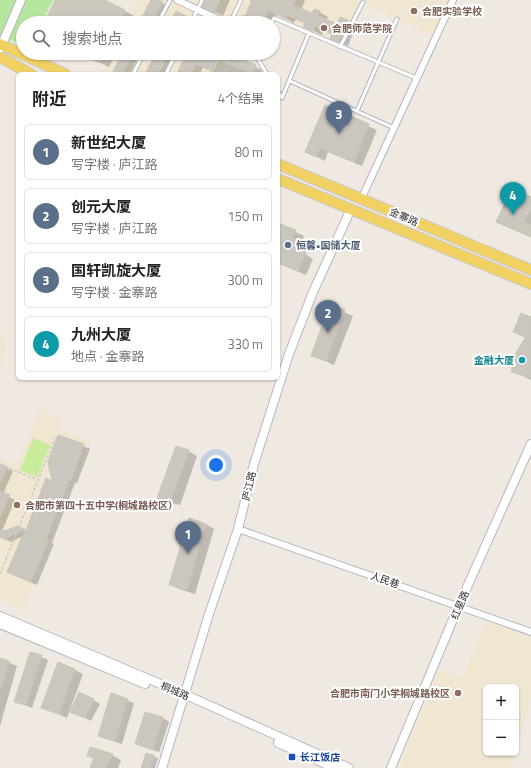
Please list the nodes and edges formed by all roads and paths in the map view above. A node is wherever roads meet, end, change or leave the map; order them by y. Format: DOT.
graph roads {
  1 [pos="21,0"];
  2 [pos="170,0"];
  3 [pos="177,0"];
  4 [pos="202,0"];
  5 [pos="241,0"];
  6 [pos="453,0"];
  7 [pos="363,2"];
  8 [pos="198,10"];
  9 [pos="162,16"];
  10 [pos="195,16"];
  11 [pos="211,16"];
  12 [pos="233,16"];
  13 [pos="397,19"];
  14 [pos="280,21"];
  15 [pos="309,33"];
  16 [pos="1,46"];
  17 [pos="340,47"];
  18 [pos="16,53"];
  19 [pos="0,57"];
  20 [pos="33,60"];
  21 [pos="140,60"];
  22 [pos="173,60"];
  23 [pos="258,60"];
  24 [pos="378,62"];
  25 [pos="28,72"];
  26 [pos="60,72"];
  27 [pos="134,72"];
  28 [pos="167,72"];
  29 [pos="266,72"];
  30 [pos="417,78"];
  31 [pos="290,81"];
  32 [pos="280,95"];
  33 [pos="357,112"];
  34 [pos="394,128"];
  35 [pos="280,165"];
  36 [pos="280,180"];
  37 [pos="364,193"];
  38 [pos="351,209"];
  39 [pos="531,270"];
  40 [pos="531,284"];
  41 [pos="55,438"];
  42 [pos="531,444"];
  43 [pos="0,464"];
  44 [pos="38,480"];
  45 [pos="238,529"];
  46 [pos="0,574"];
  47 [pos="460,605"];
  48 [pos="0,616"];
  49 [pos="0,624"];
  50 [pos="531,632"];
  51 [pos="183,697"];
  52 [pos="162,768"];
  53 [pos="335,768"];
  54 [pos="349,768"];
  55 [pos="391,768"];
  1 -- 16 [label="street"];
  2 -- 9 [label="lane"];
  3 -- 8 [label="street"];
  4 -- 8 [label="lane"];
  5 -- 12 [label="lane"];
  6 -- 30 [label="street"];
  7 -- 17 [label="lane"];
  8 -- 10 [label="lane"];
  8 -- 11 [label="street"];
  13 -- 24 [label="lane"];
  14 -- 15 [label="lane"];
  15 -- 17 [label="lane"];
  15 -- 31 [label="lane"];
  16 -- 18 [label="main road"];
  17 -- 24 [label="lane"];
  19 -- 25 [label="main road"];
  20 -- 26 [label="main road"];
  21 -- 27 [label="lane"];
  22 -- 28 [label="lane"];
  23 -- 29 [label="lane"];
  24 -- 30 [label="lane"];
  24 -- 33 [label="lane"];
  30 -- 34 [label="street"];
  31 -- 32 [label="lane"];
  31 -- 33 [label="lane"];
  33 -- 34 [label="lane"];
  34 -- 37 [label="street"];
  35 -- 39 [label="main road, 金寨路"];
  36 -- 38 [label="main road, 金寨路"];
  38 -- 40 [label="main road, 金寨路"];
  38 -- 45 [label="street, 庐江路"];
  41 -- 44 [label="path"];
  42 -- 47 [label="street, 红星路"];
  43 -- 44 [label="path"];
  44 -- 46 [label="path"];
  45 -- 47 [label="street, 人民巷"];
  45 -- 51 [label="street, 庐江路"];
  47 -- 50 [label="street, 人民巷"];
  47 -- 55 [label="street, 红星路"];
  48 -- 51 [label="street, 桐城路"];
  49 -- 51 [label="street, 桐城路"];
  51 -- 52 [label="street, 庐江路"];
  51 -- 53 [label="street, 桐城路"];
  51 -- 54 [label="street, 桐城路"];
}
